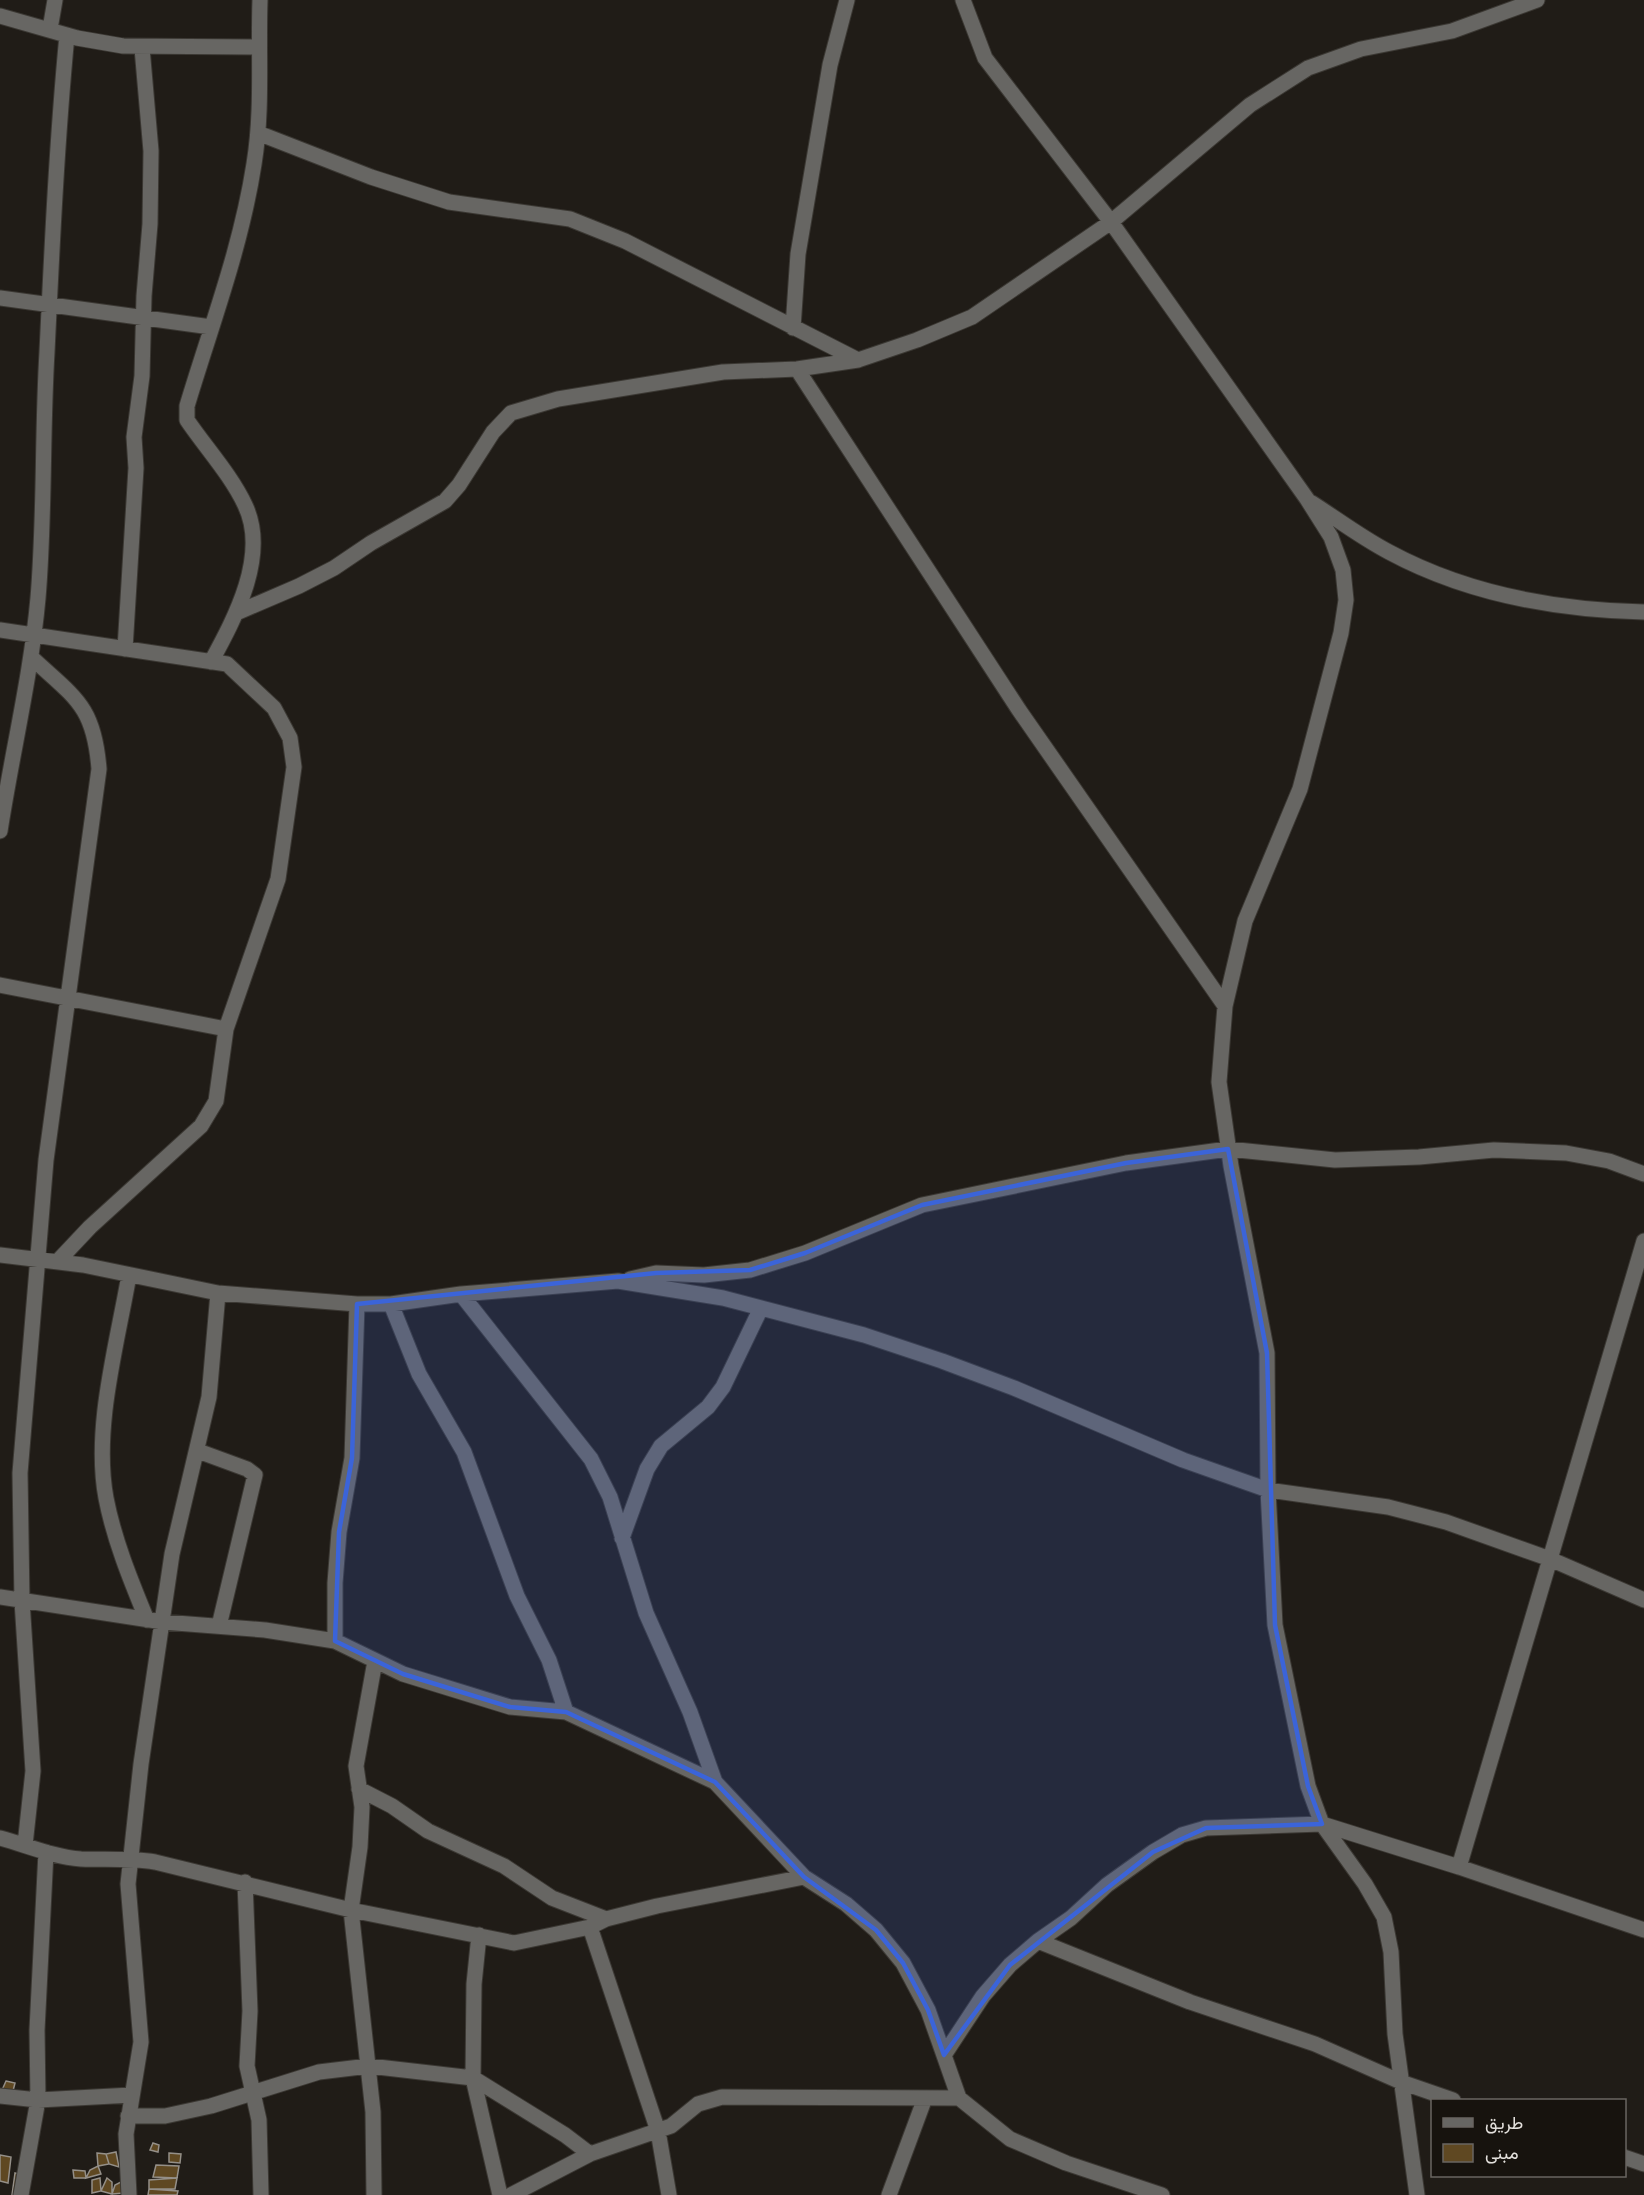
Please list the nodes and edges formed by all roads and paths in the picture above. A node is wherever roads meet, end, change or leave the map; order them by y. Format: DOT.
graph roads {
  1 [pos="55,0"];
  2 [pos="260,0"];
  3 [pos="846,0"];
  4 [pos="963,0"];
  5 [pos="1536,0"];
  6 [pos="0,16"];
  7 [pos="50,30"];
  8 [pos="67,35"];
  9 [pos="259,47"];
  10 [pos="142,48"];
  11 [pos="258,133"];
  12 [pos="1111,222"];
  13 [pos="0,297"];
  14 [pos="50,305"];
  15 [pos="143,318"];
  16 [pos="211,327"];
  17 [pos="793,328"];
  18 [pos="858,360"];
  19 [pos="797,369"];
  20 [pos="1307,499"];
  21 [pos="1644,612"];
  22 [pos="236,613"];
  23 [pos="0,630"];
  24 [pos="34,634"];
  25 [pos="125,649"];
  26 [pos="31,657"];
  27 [pos="211,662"];
  28 [pos="0,831"];
  29 [pos="0,985"];
  30 [pos="67,1000"];
  31 [pos="1225,1006"];
  32 [pos="226,1029"];
  33 [pos="1228,1149"];
  34 [pos="1644,1174"];
  35 [pos="1644,1241"];
  36 [pos="0,1255"];
  37 [pos="38,1259"];
  38 [pos="57,1262"];
  39 [pos="129,1275"];
  40 [pos="618,1281"];
  41 [pos="218,1293"];
  42 [pos="461,1294"];
  43 [pos="357,1304"];
  44 [pos="392,1304"];
  45 [pos="761,1308"];
  46 [pos="198,1451"];
  47 [pos="1268,1490"];
  48 [pos="622,1538"];
  49 [pos="1550,1559"];
  50 [pos="0,1597"];
  51 [pos="1644,1600"];
  52 [pos="22,1601"];
  53 [pos="155,1621"];
  54 [pos="219,1626"];
  55 [pos="335,1641"];
  56 [pos="375,1660"];
  57 [pos="566,1712"];
  58 [pos="715,1782"];
  59 [pos="359,1790"];
  60 [pos="1322,1824"];
  61 [pos="0,1838"];
  62 [pos="25,1845"];
  63 [pos="46,1852"];
  64 [pos="130,1858"];
  65 [pos="1459,1867"];
  66 [pos="804,1877"];
  67 [pos="245,1882"];
  68 [pos="351,1910"];
  69 [pos="606,1919"];
  70 [pos="590,1927"];
  71 [pos="1644,1930"];
  72 [pos="479,1935"];
  73 [pos="1038,1941"];
  74 [pos="944,2055"];
  75 [pos="369,2066"];
  76 [pos="473,2078"];
  77 [pos="1401,2082"];
  78 [pos="252,2091"];
  79 [pos="132,2095"];
  80 [pos="0,2096"];
  81 [pos="925,2098"];
  82 [pos="959,2098"];
  83 [pos="1450,2099"];
  84 [pos="38,2100"];
  85 [pos="128,2116"];
  86 [pos="658,2132"];
  87 [pos="590,2154"];
  88 [pos="1626,2158"];
  89 [pos="1644,2164"];
  90 [pos="21,2195"];
  91 [pos="129,2195"];
  92 [pos="261,2195"];
  93 [pos="374,2195"];
  94 [pos="500,2195"];
  95 [pos="511,2195"];
  96 [pos="669,2195"];
  97 [pos="889,2195"];
  98 [pos="1162,2195"];
  99 [pos="1417,2195"];
  1 -- 7 [label="street"];
  2 -- 9 [label="street"];
  3 -- 17 [label="street"];
  4 -- 12 [label="street"];
  5 -- 12 [label="street"];
  6 -- 7 [label="street"];
  7 -- 8 [label="street"];
  8 -- 10 [label="street"];
  8 -- 14 [label="street"];
  9 -- 10 [label="street"];
  9 -- 11 [label="street"];
  10 -- 15 [label="street"];
  11 -- 16 [label="street"];
  11 -- 17 [label="street"];
  12 -- 18 [label="street"];
  12 -- 20 [label="street"];
  13 -- 14 [label="street"];
  14 -- 15 [label="street"];
  14 -- 24 [label="street"];
  15 -- 16 [label="street"];
  15 -- 25 [label="street"];
  16 -- 22 [label="street"];
  17 -- 18 [label="street"];
  18 -- 19 [label="street"];
  19 -- 22 [label="street"];
  19 -- 31 [label="street"];
  20 -- 21 [label="street"];
  20 -- 31 [label="street"];
  22 -- 27 [label="street"];
  23 -- 24 [label="street"];
  24 -- 25 [label="street"];
  24 -- 26 [label="street"];
  25 -- 27 [label="street"];
  26 -- 28 [label="street"];
  26 -- 30 [label="street"];
  27 -- 32 [label="street"];
  29 -- 30 [label="street"];
  30 -- 32 [label="street"];
  30 -- 37 [label="street"];
  31 -- 33 [label="street"];
  32 -- 38 [label="street"];
  33 -- 34 [label="street"];
  33 -- 40 [label="street"];
  33 -- 47 [label="street"];
  35 -- 49 [label="street"];
  36 -- 37 [label="street"];
  37 -- 38 [label="street"];
  37 -- 52 [label="street"];
  38 -- 39 [label="street"];
  39 -- 41 [label="street"];
  39 -- 53 [label="street"];
  40 -- 42 [label="street"];
  40 -- 45 [label="street"];
  41 -- 43 [label="street"];
  41 -- 46 [label="street"];
  42 -- 44 [label="street"];
  42 -- 48 [label="street"];
  43 -- 44 [label="street"];
  43 -- 55 [label="street"];
  44 -- 57 [label="street"];
  45 -- 47 [label="street"];
  45 -- 48 [label="street"];
  46 -- 53 [label="street"];
  46 -- 54 [label="street"];
  47 -- 49 [label="street"];
  47 -- 60 [label="street"];
  48 -- 58 [label="street"];
  49 -- 51 [label="street"];
  49 -- 65 [label="street"];
  50 -- 52 [label="street"];
  52 -- 53 [label="street"];
  52 -- 62 [label="street"];
  53 -- 54 [label="street"];
  53 -- 64 [label="street"];
  54 -- 55 [label="street"];
  55 -- 56 [label="street"];
  56 -- 57 [label="street"];
  56 -- 59 [label="street"];
  57 -- 58 [label="street"];
  58 -- 66 [label="street"];
  59 -- 68 [label="street"];
  59 -- 69 [label="street"];
  60 -- 65 [label="street"];
  60 -- 73 [label="street"];
  60 -- 77 [label="street"];
  61 -- 62 [label="street"];
  62 -- 63 [label="street"];
  63 -- 64 [label="street"];
  63 -- 84 [label="street"];
  64 -- 67 [label="street"];
  64 -- 79 [label="street"];
  65 -- 71 [label="street"];
  66 -- 69 [label="street"];
  66 -- 74 [label="street"];
  67 -- 68 [label="street"];
  67 -- 78 [label="street"];
  68 -- 72 [label="street"];
  68 -- 75 [label="street"];
  69 -- 70 [label="street"];
  70 -- 72 [label="street"];
  70 -- 86 [label="street"];
  72 -- 76 [label="street"];
  73 -- 74 [label="street"];
  73 -- 77 [label="street"];
  74 -- 82 [label="street"];
  75 -- 76 [label="street"];
  75 -- 78 [label="street"];
  75 -- 93 [label="street"];
  76 -- 87 [label="street"];
  76 -- 94 [label="street"];
  77 -- 83 [label="street"];
  77 -- 99 [label="street"];
  78 -- 85 [label="street"];
  78 -- 92 [label="street"];
  79 -- 84 [label="street"];
  79 -- 85 [label="street"];
  80 -- 84 [label="street"];
  81 -- 82 [label="street"];
  81 -- 86 [label="street"];
  81 -- 97 [label="street"];
  82 -- 98 [label="street"];
  84 -- 90 [label="street"];
  85 -- 91 [label="street"];
  86 -- 87 [label="street"];
  86 -- 96 [label="street"];
  87 -- 95 [label="street"];
  88 -- 89 [label="street"];
}
